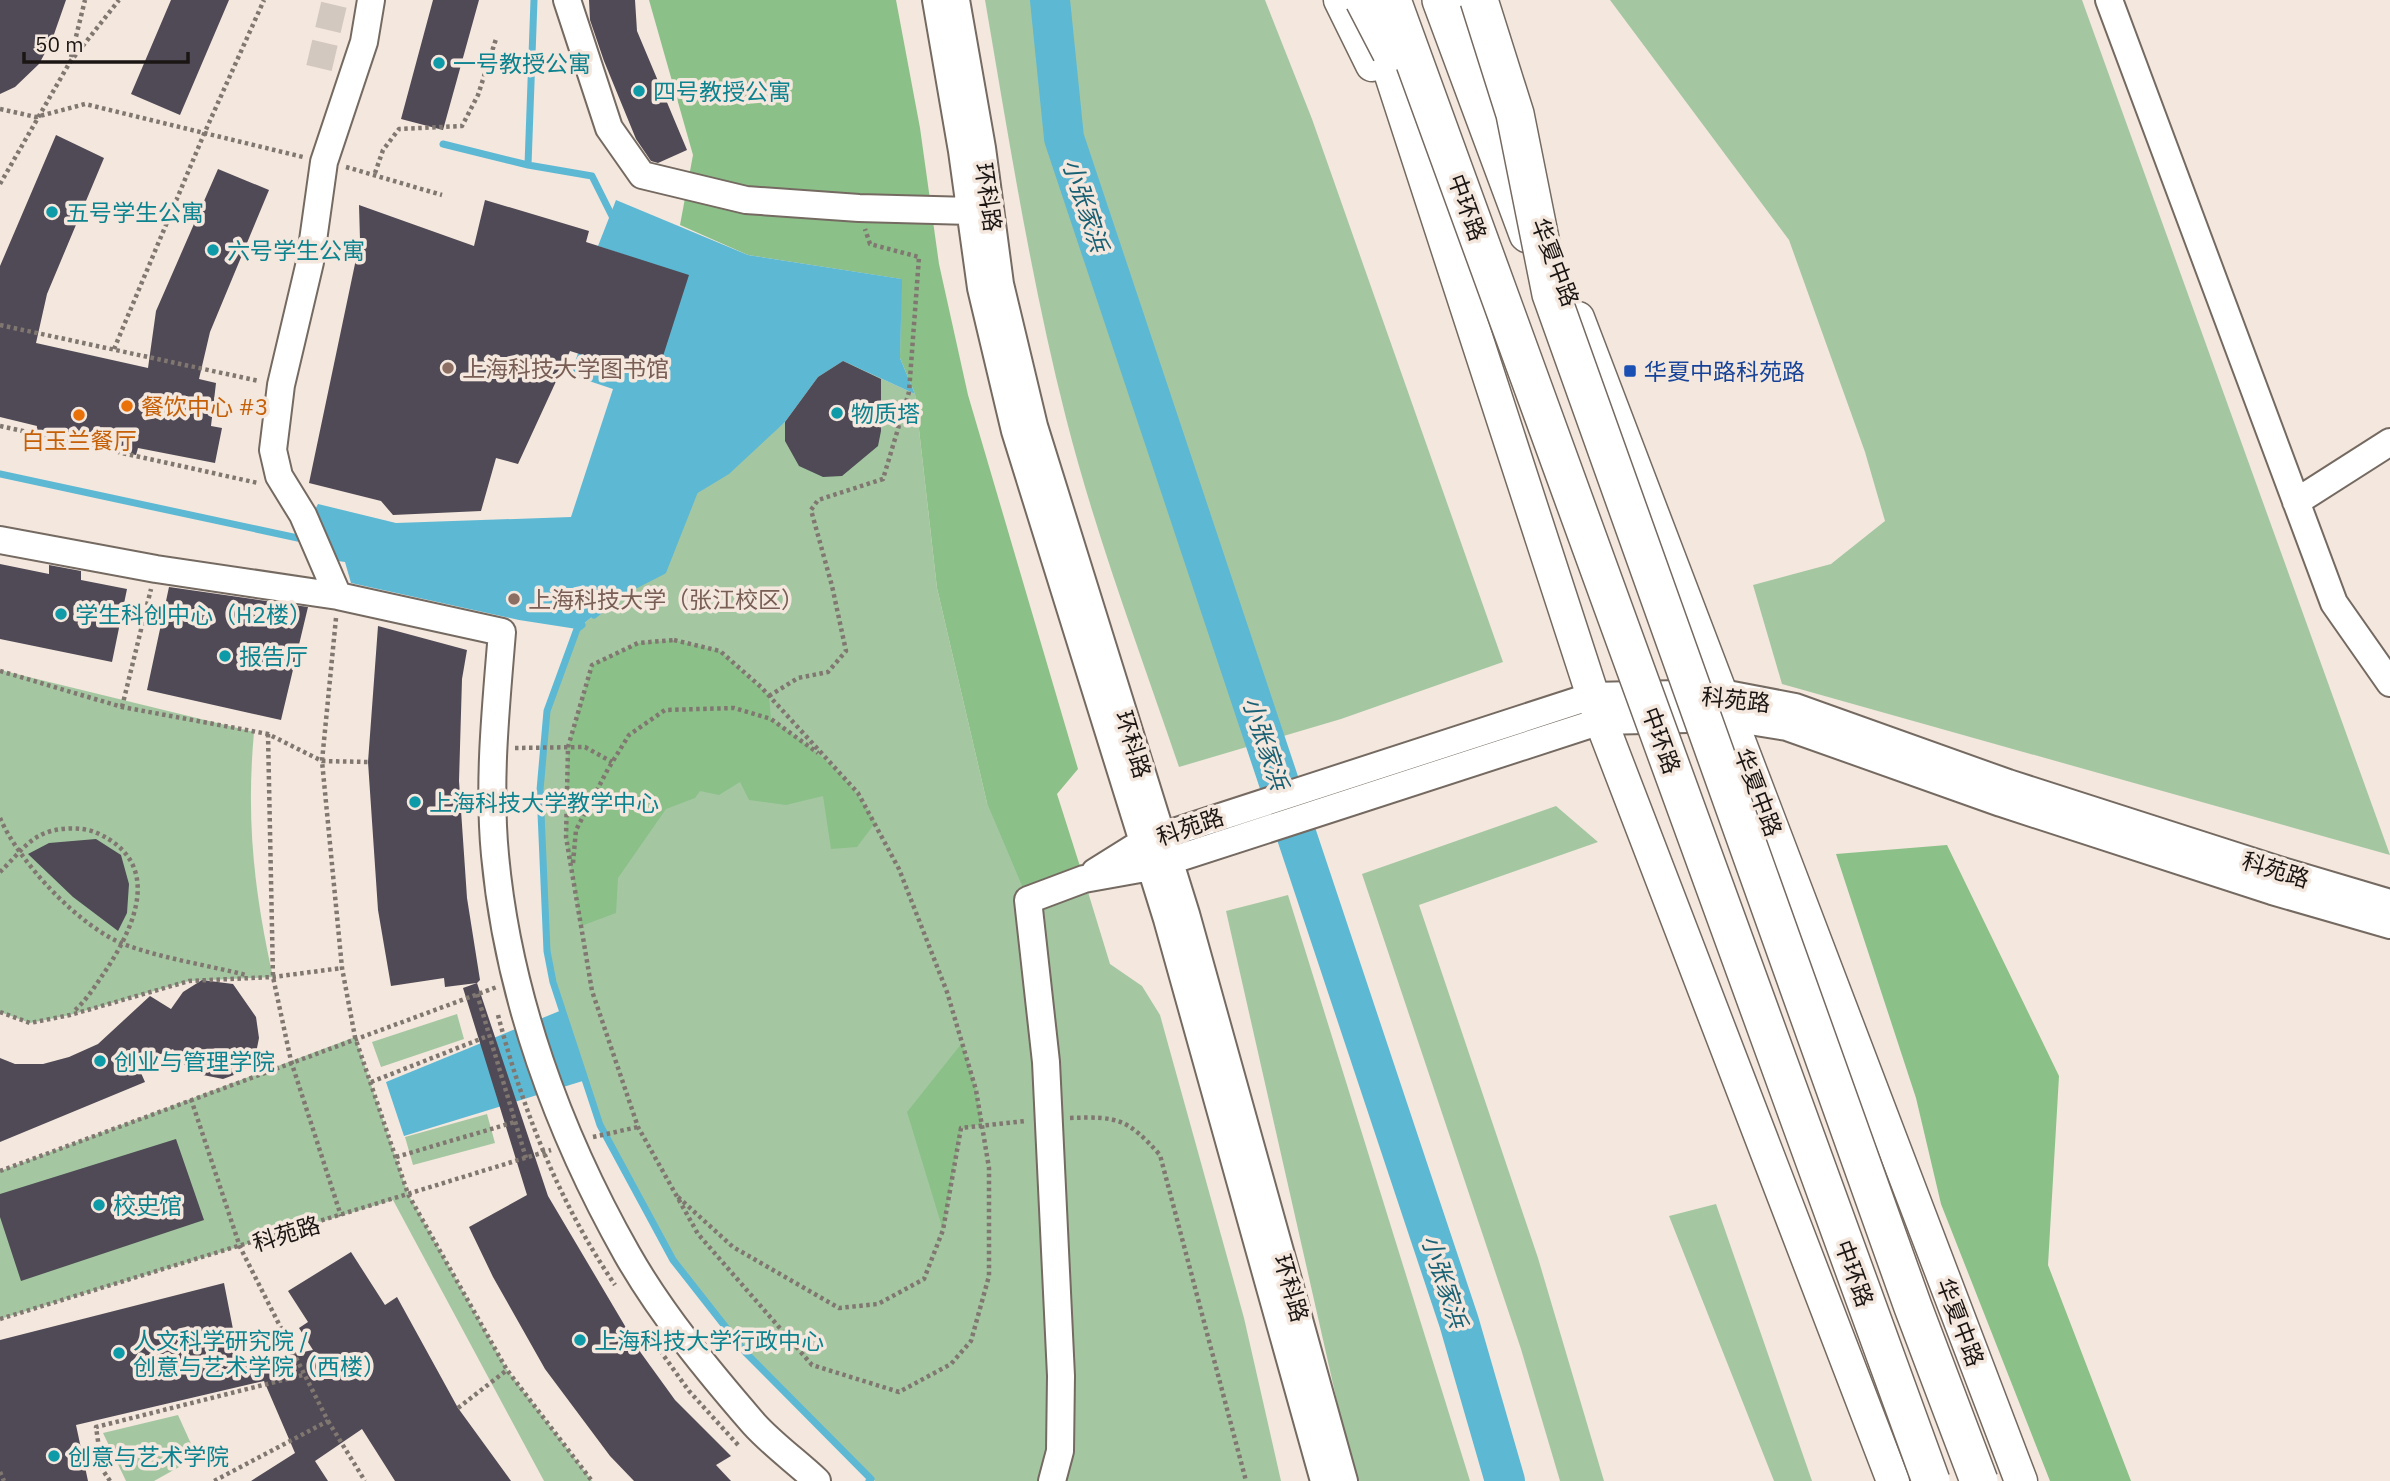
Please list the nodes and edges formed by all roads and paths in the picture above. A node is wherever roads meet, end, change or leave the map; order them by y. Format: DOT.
graph roads {
  1 [pos="85,0"];
  2 [pos="119,0"];
  3 [pos="264,0"];
  4 [pos="371,0"];
  5 [pos="567,0"];
  6 [pos="936,0"];
  7 [pos="956,0"];
  8 [pos="1340,0"];
  9 [pos="1365,0"];
  10 [pos="1392,0"];
  11 [pos="1441,0"];
  12 [pos="1457,0"];
  13 [pos="1479,0"];
  14 [pos="2109,0"];
  15 [pos="496,39"];
  16 [pos="70,62"];
  17 [pos="1494,104"];
  18 [pos="0,110"];
  19 [pos="36,117"];
  20 [pos="204,134"];
  21 [pos="1415,152"];
  22 [pos="324,162"];
  23 [pos="375,173"];
  24 [pos="0,184"];
  25 [pos="442,195"];
  26 [pos="1468,206"];
  27 [pos="859,208"];
  28 [pos="971,211"];
  29 [pos="1551,294"];
  30 [pos="0,325"];
  31 [pos="114,349"];
  32 [pos="281,386"];
  33 [pos="0,426"];
  34 [pos="2390,442"];
  35 [pos="2296,502"];
  36 [pos="300,508"];
  37 [pos="0,540"];
  38 [pos="156,569"];
  39 [pos="338,596"];
  40 [pos="0,671"];
  41 [pos="2390,683"];
  42 [pos="769,696"];
  43 [pos="1727,706"];
  44 [pos="122,708"];
  45 [pos="1597,709"];
  46 [pos="268,734"];
  47 [pos="568,747"];
  48 [pos="529,748"];
  49 [pos="828,759"];
  50 [pos="322,761"];
  51 [pos="368,762"];
  52 [pos="612,762"];
  53 [pos="0,818"];
  54 [pos="1153,839"];
  55 [pos="20,855"];
  56 [pos="1161,864"];
  57 [pos="572,871"];
  58 [pos="0,872"];
  59 [pos="1084,879"];
  60 [pos="2390,903"];
  61 [pos="2390,925"];
  62 [pos="124,944"];
  63 [pos="342,968"];
  64 [pos="250,976"];
  65 [pos="273,977"];
  66 [pos="515,981"];
  67 [pos="477,994"];
  68 [pos="0,1012"];
  69 [pos="70,1014"];
  70 [pos="514,1025"];
  71 [pos="355,1037"];
  72 [pos="489,1037"];
  73 [pos="291,1061"];
  74 [pos="371,1082"];
  75 [pos="191,1099"];
  76 [pos="525,1107"];
  77 [pos="1048,1119"];
  78 [pos="515,1122"];
  79 [pos="982,1124"];
  80 [pos="638,1127"];
  81 [pos="583,1140"];
  82 [pos="396,1157"];
  83 [pos="526,1158"];
  84 [pos="0,1171"];
  85 [pos="408,1194"];
  86 [pos="675,1194"];
  87 [pos="341,1216"];
  88 [pos="240,1247"];
  89 [pos="0,1319"];
  90 [pos="508,1370"];
  91 [pos="303,1375"];
  92 [pos="458,1408"];
  93 [pos="328,1421"];
  94 [pos="0,1472"];
  95 [pos="815,1480"];
  96 [pos="4,1481"];
  97 [pos="110,1481"];
  98 [pos="214,1481"];
  99 [pos="365,1481"];
  100 [pos="592,1481"];
  101 [pos="1052,1481"];
  102 [pos="1246,1481"];
  103 [pos="1324,1481"];
  104 [pos="1344,1481"];
  105 [pos="1893,1481"];
  106 [pos="1931,1481"];
  107 [pos="1979,1481"];
  108 [pos="2021,1481"];
  1 -- 16 [label="path"];
  2 -- 16 [label="path"];
  3 -- 20 [label="path"];
  4 -- 22 [label="street"];
  5 -- 27 [label="street"];
  6 -- 28 [label="street, 环科路"];
  7 -- 54 [label="street, 环科路"];
  8 -- 21 [label="main road"];
  9 -- 21 [label="main road"];
  9 -- 26 [label="highway, bridge"];
  10 -- 26 [label="highway, 中环路, bridge"];
  11 -- 29 [label="highway, 中环路, bridge"];
  12 -- 17 [label="main road, 华夏中路"];
  13 -- 17 [label="main road, 华夏中路"];
  13 -- 29 [label="highway, bridge"];
  14 -- 35 [label="street"];
  15 -- 23 [label="path"];
  16 -- 19 [label="path"];
  17 -- 43 [label="main road, 华夏中路"];
  18 -- 19 [label="path"];
  19 -- 20 [label="path"];
  19 -- 24 [label="path"];
  20 -- 22 [label="path"];
  20 -- 31 [label="path"];
  21 -- 45 [label="main road"];
  22 -- 23 [label="path"];
  22 -- 32 [label="street"];
  23 -- 25 [label="path"];
  26 -- 106 [label="highway, 中环路, bridge"];
  27 -- 28 [label="street"];
  27 -- 42 [label="path"];
  28 -- 54 [label="street, 环科路"];
  29 -- 107 [label="highway, 中环路, bridge"];
  30 -- 31 [label="path"];
  31 -- 32 [label="path"];
  32 -- 36 [label="street"];
  33 -- 36 [label="path"];
  34 -- 35 [label="street"];
  35 -- 41 [label="street"];
  36 -- 39 [label="street"];
  37 -- 38 [label="street"];
  38 -- 39 [label="street"];
  38 -- 44 [label="path"];
  39 -- 50 [label="path"];
  39 -- 66 [label="street"];
  40 -- 44 [label="path"];
  42 -- 47 [label="path"];
  42 -- 49 [label="path"];
  43 -- 45 [label="street, 科苑路"];
  43 -- 60 [label="street, 科苑路"];
  43 -- 61 [label="street, 科苑路"];
  43 -- 108 [label="main road, 华夏中路"];
  44 -- 46 [label="path"];
  45 -- 54 [label="street, 科苑路"];
  45 -- 56 [label="street, 科苑路"];
  45 -- 105 [label="main road"];
  46 -- 50 [label="path"];
  46 -- 65 [label="path"];
  47 -- 48 [label="path"];
  47 -- 52 [label="path"];
  47 -- 57 [label="path"];
  49 -- 52 [label="path"];
  49 -- 79 [label="path"];
  50 -- 51 [label="path"];
  50 -- 63 [label="path"];
  52 -- 57 [label="path"];
  53 -- 55 [label="path"];
  54 -- 56 [label="street, 环科路"];
  54 -- 59 [label="street, 科苑路"];
  55 -- 58 [label="path"];
  55 -- 62 [label="path"];
  55 -- 62 [label="path"];
  56 -- 59 [label="street, 科苑路"];
  56 -- 103 [label="street, 环科路"];
  56 -- 104 [label="street, 环科路"];
  57 -- 80 [label="path"];
  59 -- 77 [label="street"];
  62 -- 64 [label="path"];
  62 -- 69 [label="path"];
  63 -- 65 [label="path"];
  63 -- 71 [label="path"];
  64 -- 65 [label="path"];
  64 -- 69 [label="path"];
  65 -- 73 [label="path"];
  66 -- 67 [label="path"];
  66 -- 70 [label="street"];
  67 -- 71 [label="path"];
  67 -- 72 [label="path"];
  68 -- 69 [label="path"];
  70 -- 76 [label="path"];
  70 -- 81 [label="street"];
  71 -- 73 [label="path"];
  71 -- 74 [label="path"];
  72 -- 74 [label="path"];
  72 -- 78 [label="path"];
  73 -- 75 [label="path"];
  73 -- 87 [label="path"];
  74 -- 82 [label="path"];
  75 -- 84 [label="path"];
  75 -- 88 [label="path"];
  77 -- 79 [label="path"];
  77 -- 101 [label="street"];
  77 -- 102 [label="path"];
  78 -- 82 [label="path"];
  78 -- 83 [label="path"];
  79 -- 86 [label="path"];
  79 -- 86 [label="path"];
  80 -- 81 [label="path, 科苑路"];
  80 -- 86 [label="path"];
  81 -- 83 [label="path, 科苑路"];
  81 -- 95 [label="street"];
  82 -- 85 [label="path"];
  83 -- 85 [label="path, 科苑路"];
  85 -- 87 [label="path, 科苑路"];
  85 -- 90 [label="path"];
  87 -- 88 [label="path, 科苑路"];
  88 -- 89 [label="path, 科苑路"];
  88 -- 91 [label="path"];
  90 -- 92 [label="path"];
  90 -- 100 [label="path"];
  91 -- 93 [label="path"];
  91 -- 97 [label="path"];
  93 -- 98 [label="path"];
  93 -- 99 [label="path"];
  94 -- 96 [label="path"];
}
